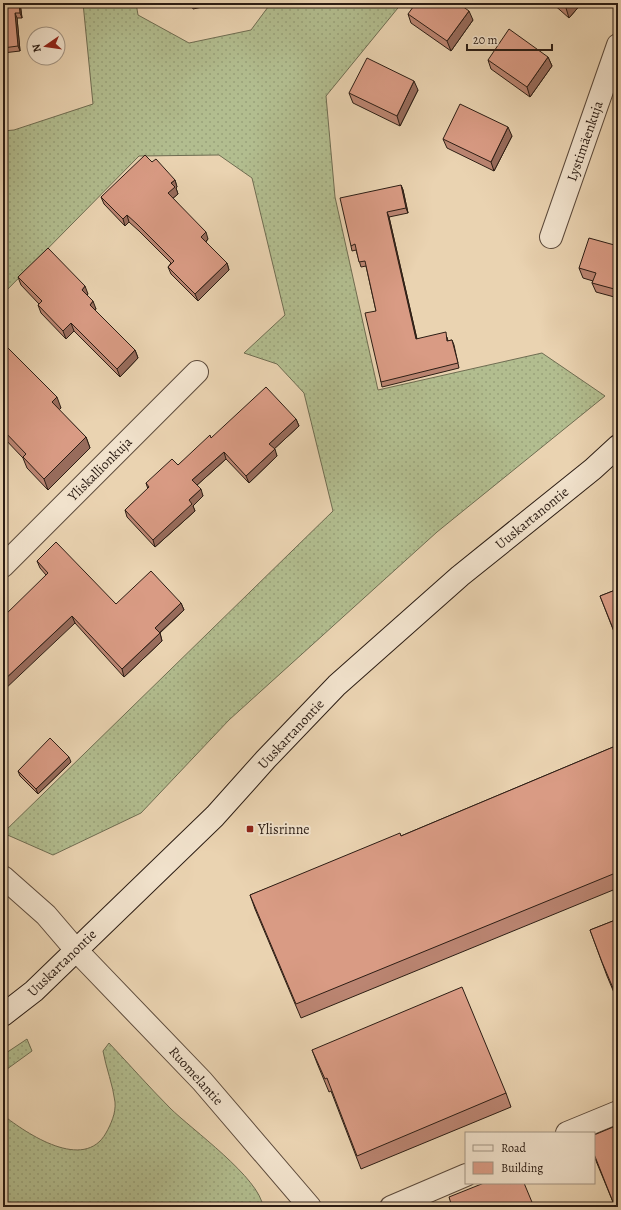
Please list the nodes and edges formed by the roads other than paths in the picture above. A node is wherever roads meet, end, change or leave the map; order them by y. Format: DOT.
graph roads {
  1 [pos="618,45"];
  2 [pos="551,237"];
  3 [pos="197,372"];
  4 [pos="618,446"];
  5 [pos="618,457"];
  6 [pos="593,469"];
  7 [pos="3,566"];
  8 [pos="3,877"];
  9 [pos="76,950"];
  10 [pos="3,1015"];
  11 [pos="618,1112"];
  12 [pos="569,1132"];
  13 [pos="465,1175"];
  14 [pos="310,1207"];
  15 [pos="391,1207"];
  1 -- 2 [label="street, Lystimäenkuja"];
  3 -- 7 [label="street, Yliskallionkuja"];
  4 -- 6 [label="street, Uuskartanontie"];
  5 -- 6 [label="street, Uuskartanontie"];
  6 -- 9 [label="street, Uuskartanontie"];
  8 -- 9 [label="street, Ruomelantie"];
  9 -- 10 [label="street, Uuskartanontie"];
  9 -- 14 [label="street, Ruomelantie"];
  11 -- 12 [label="street"];
  13 -- 15 [label="street"];
}
